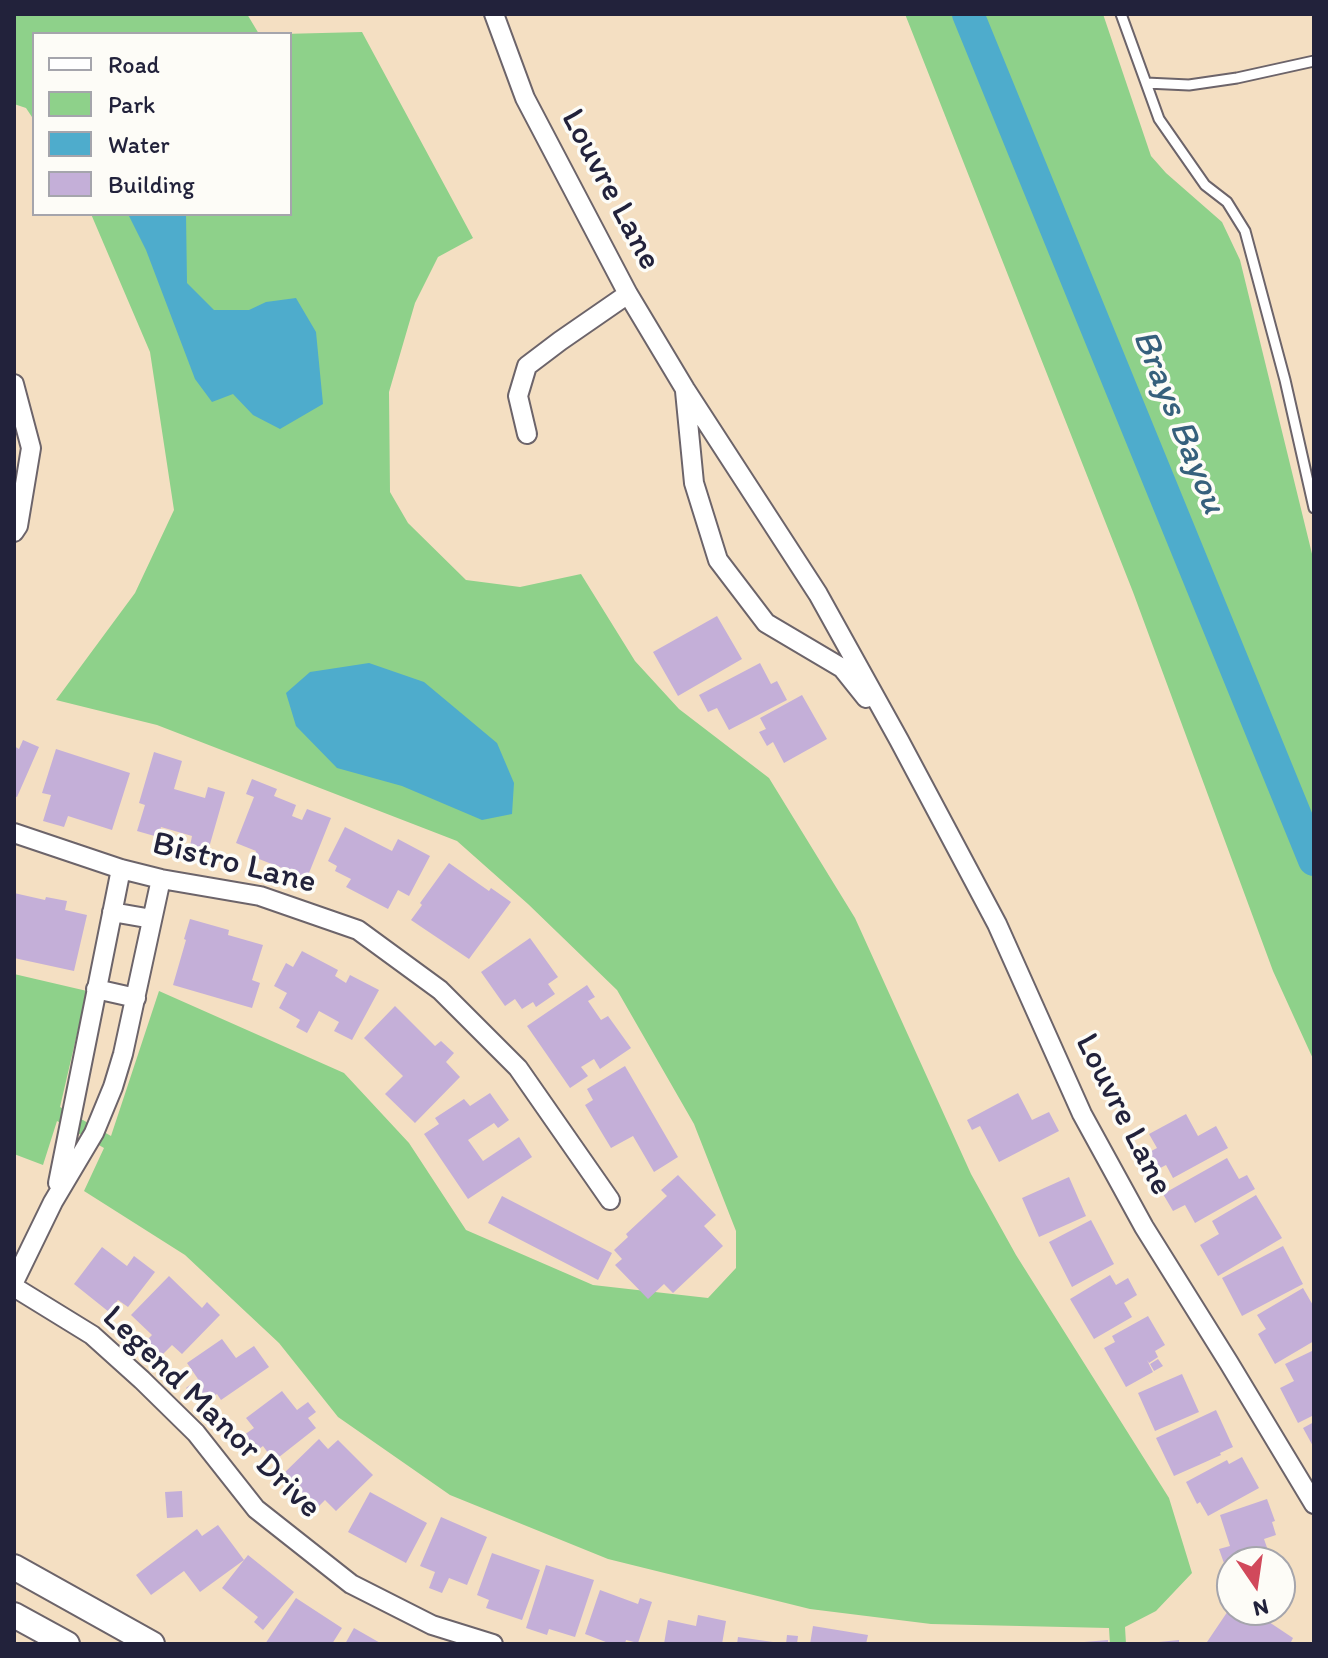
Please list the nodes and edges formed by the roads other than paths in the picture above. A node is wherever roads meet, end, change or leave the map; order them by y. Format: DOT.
graph roads {
  1 [pos="494,14"];
  2 [pos="1121,14"];
  3 [pos="1314,61"];
  4 [pos="1146,83"];
  5 [pos="628,294"];
  6 [pos="14,384"];
  7 [pos="685,389"];
  8 [pos="527,434"];
  9 [pos="1314,508"];
  10 [pos="14,532"];
  11 [pos="899,740"];
  12 [pos="14,833"];
  13 [pos="121,869"];
  14 [pos="161,879"];
  15 [pos="112,912"];
  16 [pos="152,919"];
  17 [pos="96,989"];
  18 [pos="136,998"];
  19 [pos="610,1200"];
  20 [pos="53,1202"];
  21 [pos="14,1285"];
  22 [pos="1314,1504"];
  23 [pos="14,1567"];
  24 [pos="14,1615"];
  25 [pos="67,1644"];
  26 [pos="152,1644"];
  27 [pos="493,1644"];
  1 -- 5 [label="street, Louvre Lane"];
  2 -- 4 [label="lane"];
  3 -- 4 [label="lane"];
  4 -- 9 [label="lane"];
  5 -- 7 [label="street, Louvre Lane"];
  5 -- 8 [label="street"];
  6 -- 10 [label="street"];
  7 -- 11 [label="street, Louvre Lane"];
  7 -- 11 [label="street, Louvre Lane"];
  11 -- 22 [label="street, Louvre Lane"];
  12 -- 13 [label="street, Bistro Lane"];
  13 -- 14 [label="street, Bistro Lane"];
  13 -- 15 [label="street"];
  14 -- 16 [label="street"];
  14 -- 19 [label="street, Bistro Lane"];
  15 -- 16 [label="street"];
  15 -- 17 [label="street"];
  16 -- 18 [label="street"];
  17 -- 18 [label="street"];
  17 -- 20 [label="street"];
  18 -- 20 [label="street"];
  20 -- 21 [label="street"];
  21 -- 27 [label="street, Legend Manor Drive"];
  23 -- 26 [label="main road"];
  24 -- 25 [label="main road"];
}
